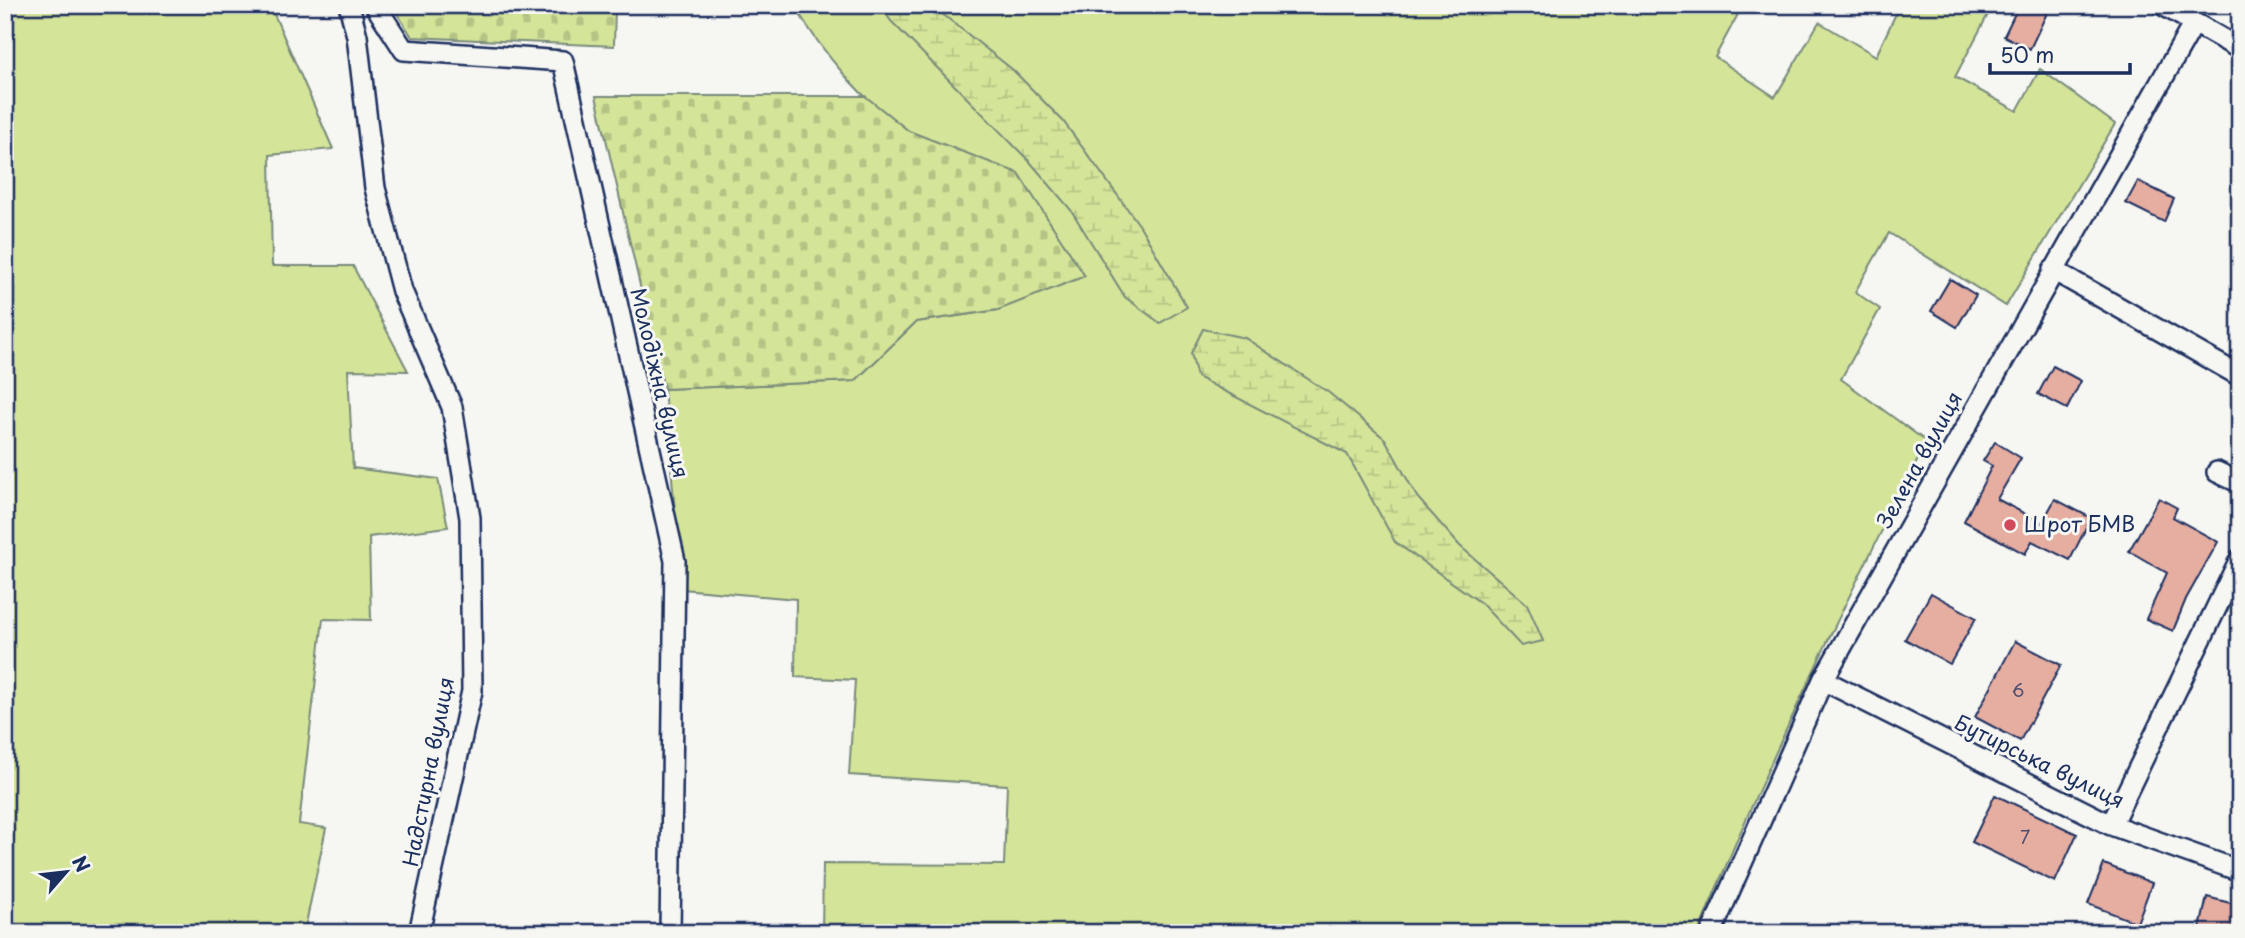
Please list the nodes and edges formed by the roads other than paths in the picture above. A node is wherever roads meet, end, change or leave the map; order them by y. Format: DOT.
graph roads {
  1 [pos="349,5"];
  2 [pos="375,5"];
  3 [pos="2163,5"];
  4 [pos="2194,23"];
  5 [pos="2240,49"];
  6 [pos="2053,270"];
  7 [pos="2240,376"];
  8 [pos="2217,472"];
  9 [pos="2240,483"];
  10 [pos="2240,559"];
  11 [pos="1823,680"];
  12 [pos="2111,825"];
  13 [pos="2240,871"];
  14 [pos="419,933"];
  15 [pos="670,933"];
  16 [pos="1711,933"];
  1 -- 14 [label="street, Надстирна вулиця"];
  2 -- 15 [label="street, Молодіжна вулиця"];
  3 -- 4 [label="street"];
  4 -- 5 [label="street"];
  4 -- 6 [label="street, Зелена вулиця"];
  6 -- 7 [label="street"];
  6 -- 11 [label="street, Зелена вулиця"];
  8 -- 9 [label="street"];
  10 -- 12 [label="street"];
  11 -- 12 [label="street, Бутирська вулиця"];
  11 -- 16 [label="street, Зелена вулиця"];
  12 -- 13 [label="street, Бутирська вулиця"];
}
